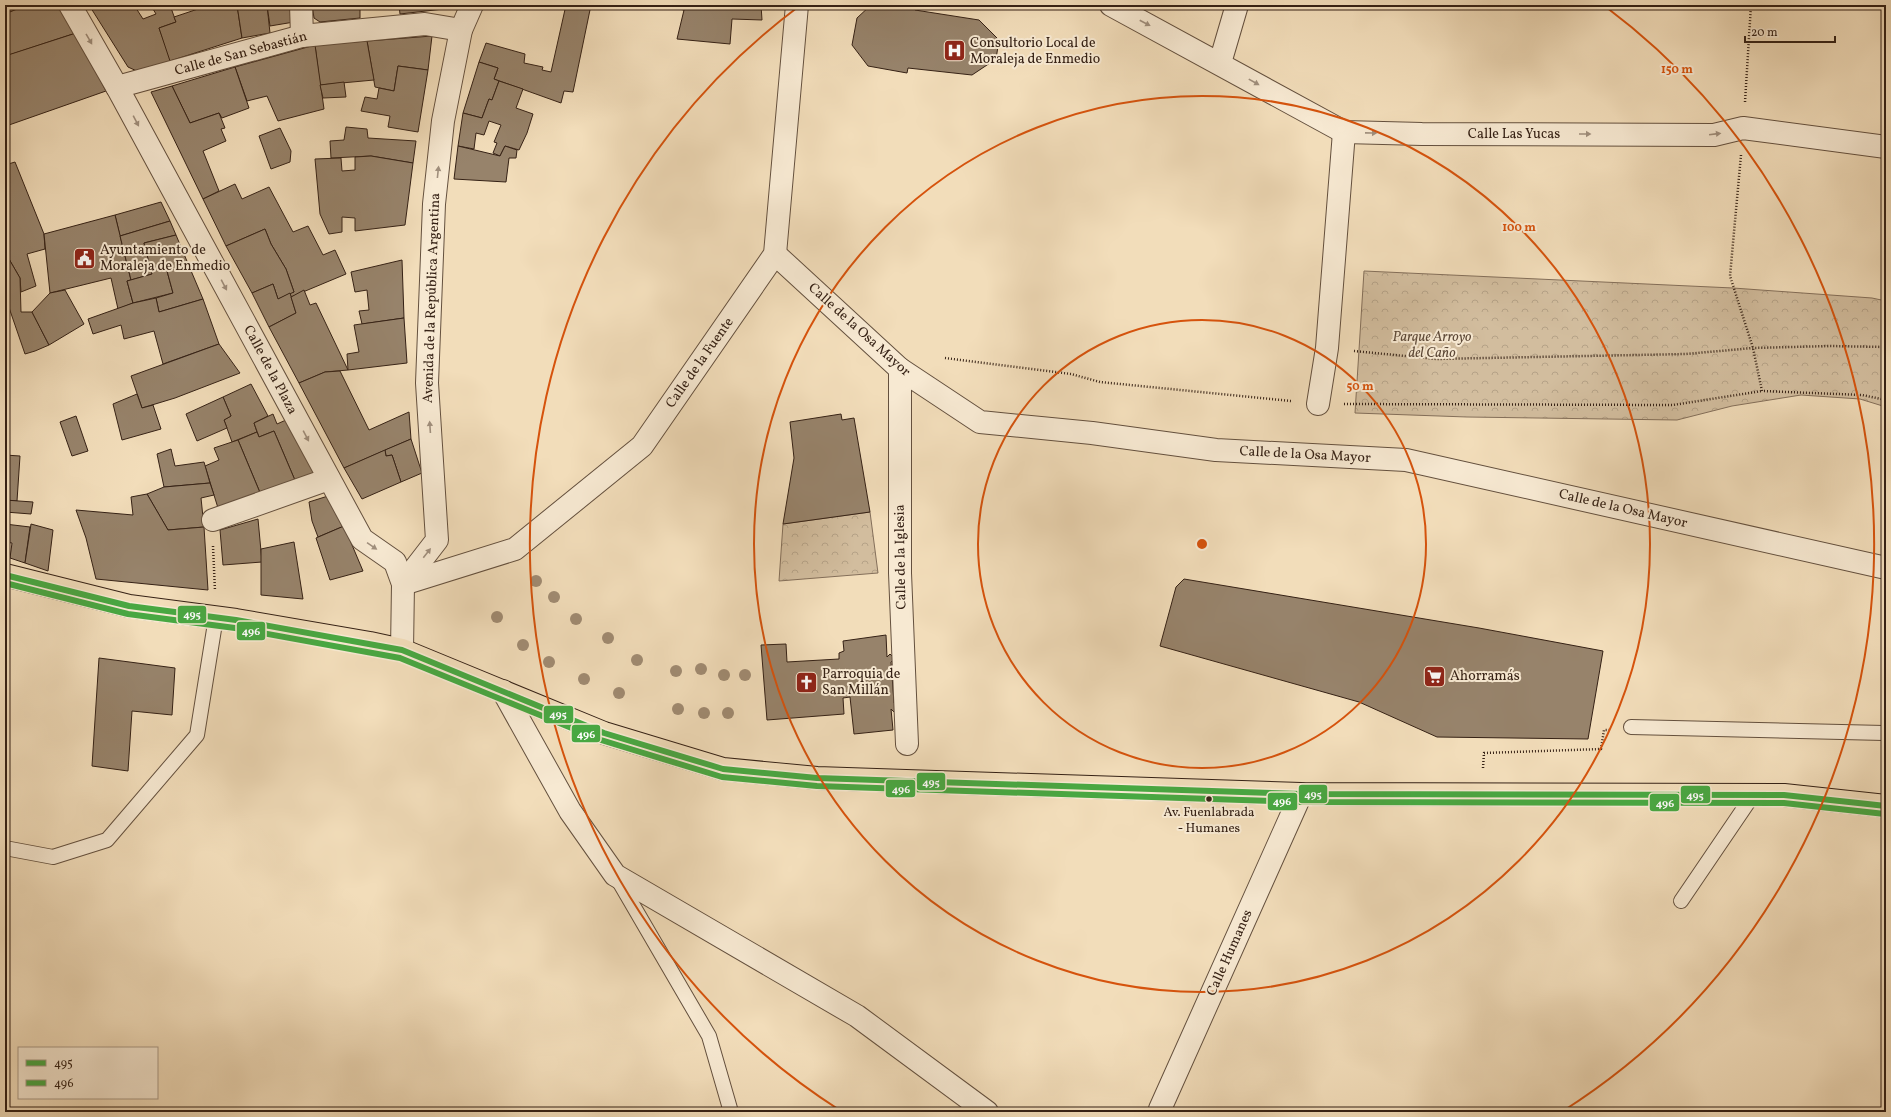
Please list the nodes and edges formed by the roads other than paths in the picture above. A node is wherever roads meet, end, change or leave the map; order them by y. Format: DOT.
graph roads {
  1 [pos="70,5"];
  2 [pos="301,5"];
  3 [pos="472,5"];
  4 [pos="796,5"];
  5 [pos="1111,5"];
  6 [pos="1237,5"];
  7 [pos="461,30"];
  8 [pos="302,36"];
  9 [pos="1220,63"];
  10 [pos="117,87"];
  11 [pos="1344,132"];
  12 [pos="1886,147"];
  13 [pos="775,254"];
  14 [pos="900,369"];
  15 [pos="1318,404"];
  16 [pos="329,479"];
  17 [pos="212,520"];
  18 [pos="1886,568"];
  19 [pos="5,575"];
  20 [pos="403,584"];
  21 [pos="216,617"];
  22 [pos="402,650"];
  23 [pos="503,691"];
  24 [pos="1631,728"];
  25 [pos="1886,735"];
  26 [pos="907,744"];
  27 [pos="1301,794"];
  28 [pos="1753,795"];
  29 [pos="1886,806"];
  30 [pos="5,848"];
  31 [pos="615,875"];
  32 [pos="1681,902"];
  33 [pos="1159,1111"];
  34 [pos="731,1112"];
  35 [pos="987,1112"];
  1 -- 10 [label="street, Calle de la Plaza, one-way"];
  2 -- 8 [label="street"];
  3 -- 7 [label="street, Avenida de la República Argentina"];
  4 -- 13 [label="street, Calle de la Fuente"];
  5 -- 9 [label="street, Calle Las Yucas, one-way"];
  6 -- 9 [label="street"];
  7 -- 8 [label="street, Calle de San Sebastián"];
  20 -- 7 [label="street, Avenida de la República Argentina, one-way"];
  8 -- 10 [label="street, Calle de San Sebastián"];
  9 -- 11 [label="street, Calle Las Yucas, one-way"];
  10 -- 16 [label="street, Calle de la Plaza, one-way"];
  11 -- 12 [label="street, Calle Las Yucas, one-way"];
  11 -- 15 [label="street"];
  13 -- 14 [label="street, Calle de la Osa Mayor"];
  13 -- 20 [label="street, Calle de la Fuente"];
  14 -- 18 [label="street, Calle de la Osa Mayor"];
  14 -- 26 [label="street, Calle de la Iglesia"];
  16 -- 17 [label="street"];
  16 -- 20 [label="street, Calle de la Plaza, one-way"];
  19 -- 21 [label="main road"];
  20 -- 22 [label="street, Calle de la Plaza"];
  21 -- 22 [label="main road"];
  21 -- 30 [label="lane"];
  22 -- 23 [label="main road"];
  23 -- 27 [label="main road"];
  23 -- 31 [label="street"];
  24 -- 25 [label="lane"];
  27 -- 28 [label="main road"];
  27 -- 33 [label="street, Calle Humanes"];
  28 -- 29 [label="main road"];
  28 -- 32 [label="lane"];
  31 -- 34 [label="lane"];
  31 -- 35 [label="street"];
}
